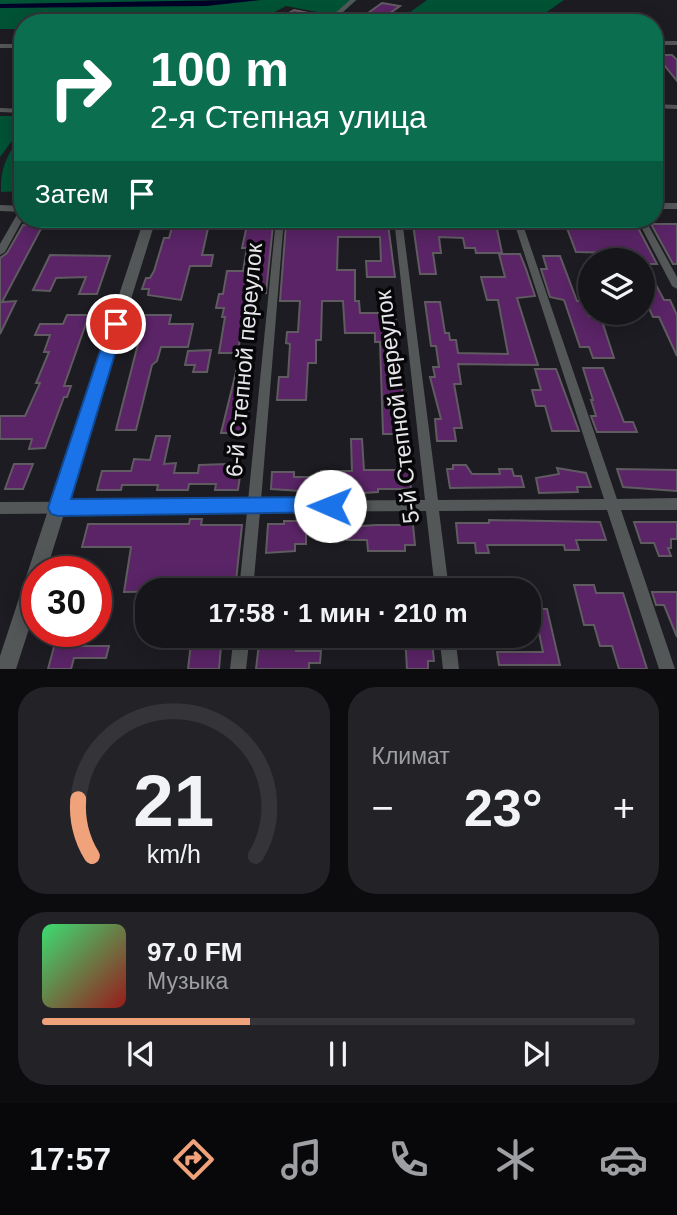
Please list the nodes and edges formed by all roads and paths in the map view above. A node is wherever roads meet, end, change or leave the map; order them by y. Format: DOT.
graph roads {
  1 [pos="354,0"];
  2 [pos="338,14"];
  3 [pos="14,226"];
  4 [pos="147,228"];
  5 [pos="279,228"];
  6 [pos="399,228"];
  7 [pos="520,228"];
  8 [pos="646,228"];
  9 [pos="0,252"];
  10 [pos="677,286"];
  11 [pos="677,504"];
  12 [pos="254,505"];
  13 [pos="613,505"];
  14 [pos="0,508"];
  15 [pos="58,508"];
  16 [pos="432,508"];
  17 [pos="42,556"];
  18 [pos="247,578"];
  19 [pos="441,578"];
  20 [pos="21,623"];
  21 [pos="240,648"];
  22 [pos="449,648"];
  23 [pos="6,669"];
  24 [pos="238,669"];
  25 [pos="451,669"];
  26 [pos="667,669"];
  1 -- 2 [label="street"];
  3 -- 9 [label="street"];
  4 -- 15 [label="street"];
  5 -- 12 [label="street, 6-й Степной переулок"];
  6 -- 16 [label="street, 5-й Степной переулок"];
  7 -- 13 [label="street"];
  8 -- 10 [label="street"];
  11 -- 13 [label="street"];
  12 -- 15 [label="street"];
  12 -- 16 [label="street"];
  12 -- 18 [label="street, 6-й Степной переулок"];
  13 -- 16 [label="street"];
  13 -- 26 [label="street"];
  14 -- 15 [label="street"];
  15 -- 17 [label="street"];
  16 -- 19 [label="street, 5-й Степной переулок"];
  20 -- 23 [label="street"];
  21 -- 24 [label="street"];
  22 -- 25 [label="street"];
}
